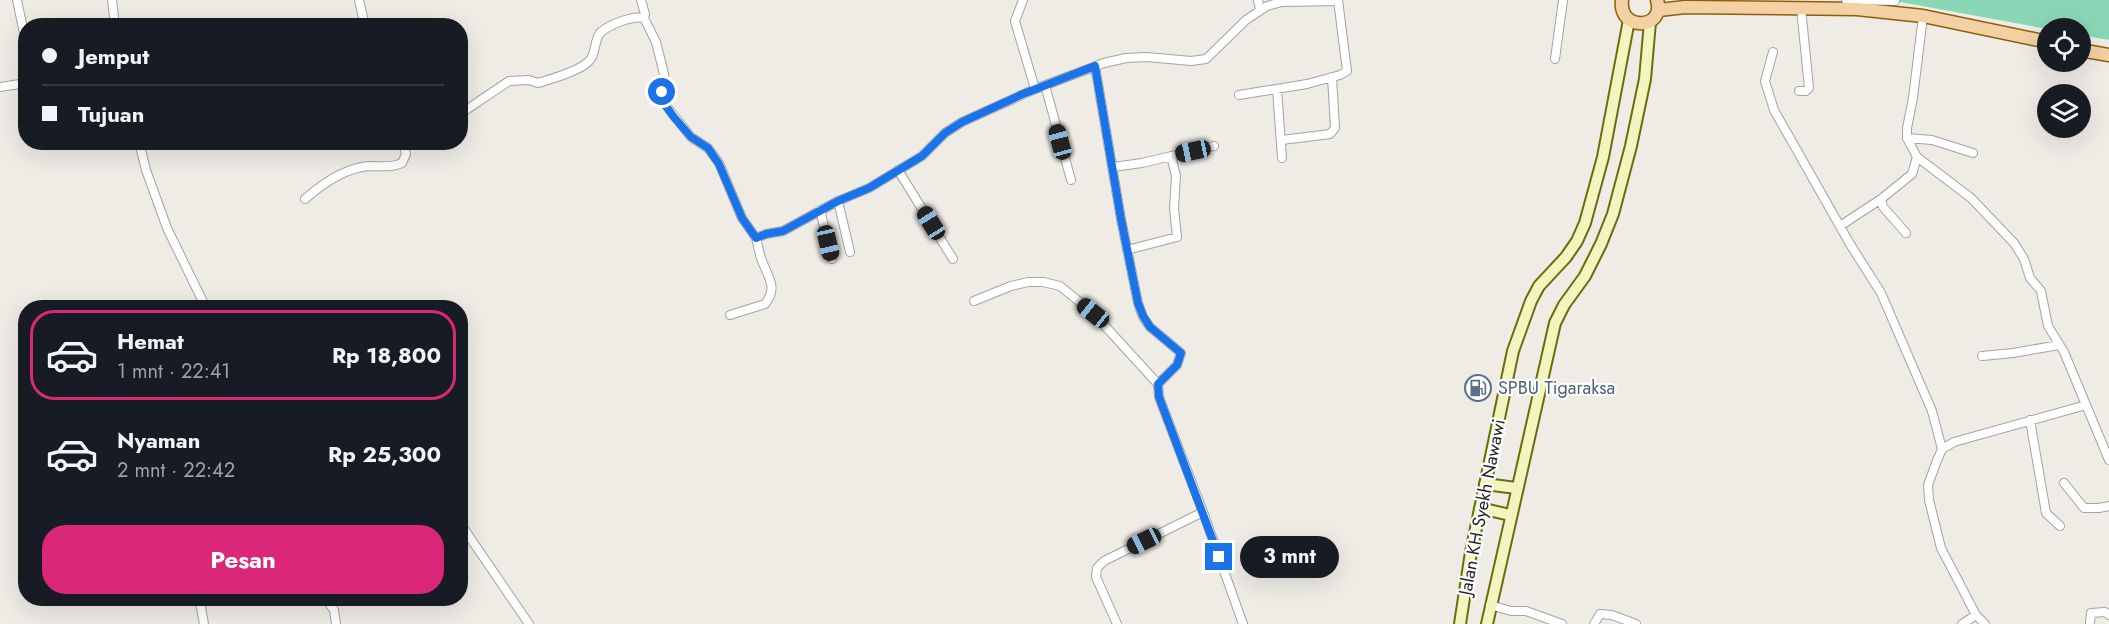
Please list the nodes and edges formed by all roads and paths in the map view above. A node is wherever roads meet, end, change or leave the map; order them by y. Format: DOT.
graph roads {
  1 [pos="17,0"];
  2 [pos="111,0"];
  3 [pos="359,0"];
  4 [pos="641,0"];
  5 [pos="1023,0"];
  6 [pos="1258,0"];
  7 [pos="1563,0"];
  8 [pos="1622,0"];
  9 [pos="1846,0"];
  10 [pos="1895,0"];
  11 [pos="1338,1"];
  12 [pos="1658,3"];
  13 [pos="1801,8"];
  14 [pos="1260,10"];
  15 [pos="1923,16"];
  16 [pos="21,18"];
  17 [pos="114,18"];
  18 [pos="363,18"];
  19 [pos="644,18"];
  20 [pos="1629,20"];
  21 [pos="1650,22"];
  22 [pos="2037,40"];
  23 [pos="1773,52"];
  24 [pos="2091,52"];
  25 [pos="2109,55"];
  26 [pos="1555,59"];
  27 [pos="1095,66"];
  28 [pos="1332,77"];
  29 [pos="18,84"];
  30 [pos="1045,85"];
  31 [pos="0,87"];
  32 [pos="1035,89"];
  33 [pos="1277,89"];
  34 [pos="1799,91"];
  35 [pos="1239,95"];
  36 [pos="468,109"];
  37 [pos="1907,138"];
  38 [pos="1282,140"];
  39 [pos="1214,146"];
  40 [pos="141,150"];
  41 [pos="405,150"];
  42 [pos="1973,153"];
  43 [pos="1172,156"];
  44 [pos="1917,157"];
  45 [pos="1282,158"];
  46 [pos="1113,167"];
  47 [pos="898,170"];
  48 [pos="1071,180"];
  49 [pos="305,199"];
  50 [pos="1881,199"];
  51 [pos="838,201"];
  52 [pos="820,210"];
  53 [pos="1840,226"];
  54 [pos="1906,233"];
  55 [pos="756,238"];
  56 [pos="1127,249"];
  57 [pos="850,252"];
  58 [pos="831,259"];
  59 [pos="953,259"];
  60 [pos="202,300"];
  61 [pos="974,301"];
  62 [pos="730,315"];
  63 [pos="2059,345"];
  64 [pos="1982,356"];
  65 [pos="1158,384"];
  66 [pos="2086,405"];
  67 [pos="2030,420"];
  68 [pos="1942,450"];
  69 [pos="2109,460"];
  70 [pos="2064,483"];
  71 [pos="1485,484"];
  72 [pos="1516,488"];
  73 [pos="2109,506"];
  74 [pos="1480,508"];
  75 [pos="1203,512"];
  76 [pos="1510,515"];
  77 [pos="2060,526"];
  78 [pos="468,535"];
  79 [pos="1490,605"];
  80 [pos="201,606"];
  81 [pos="331,606"];
  82 [pos="1976,615"];
  83 [pos="2109,615"];
  84 [pos="204,624"];
  85 [pos="336,624"];
  86 [pos="529,624"];
  87 [pos="1118,624"];
  88 [pos="1243,624"];
  89 [pos="1460,624"];
  90 [pos="1487,624"];
  91 [pos="1562,624"];
  92 [pos="1594,624"];
  93 [pos="1636,624"];
  94 [pos="1962,624"];
  95 [pos="1985,624"];
  96 [pos="2090,624"];
  1 -- 16 [label="street"];
  2 -- 17 [label="street"];
  3 -- 18 [label="street"];
  4 -- 19 [label="street"];
  5 -- 32 [label="street"];
  6 -- 14 [label="street"];
  7 -- 26 [label="street"];
  8 -- 20 [label="main road"];
  9 -- 10 [label="street"];
  11 -- 14 [label="street"];
  11 -- 28 [label="street"];
  12 -- 13 [label="main road"];
  12 -- 21 [label="main road"];
  13 -- 15 [label="main road"];
  13 -- 34 [label="street"];
  14 -- 27 [label="street"];
  15 -- 22 [label="main road"];
  15 -- 37 [label="street"];
  19 -- 36 [label="street"];
  19 -- 55 [label="street"];
  20 -- 21 [label="main road"];
  20 -- 71 [label="main road, Jalan KH Syekh Nawawi"];
  21 -- 72 [label="main road, Jalan KH Syekh Nawawi"];
  23 -- 53 [label="street"];
  24 -- 25 [label="main road"];
  27 -- 30 [label="street"];
  27 -- 46 [label="street"];
  28 -- 33 [label="street"];
  28 -- 38 [label="street"];
  29 -- 31 [label="street"];
  30 -- 32 [label="street"];
  30 -- 48 [label="street"];
  32 -- 47 [label="street"];
  33 -- 35 [label="street"];
  33 -- 38 [label="street"];
  37 -- 42 [label="street"];
  37 -- 44 [label="street"];
  38 -- 45 [label="street"];
  39 -- 43 [label="street"];
  40 -- 60 [label="street"];
  41 -- 49 [label="street"];
  43 -- 46 [label="street"];
  43 -- 56 [label="street"];
  44 -- 50 [label="street"];
  44 -- 63 [label="street"];
  46 -- 56 [label="street"];
  47 -- 51 [label="street"];
  47 -- 59 [label="street"];
  50 -- 53 [label="street"];
  50 -- 54 [label="street"];
  51 -- 52 [label="street"];
  51 -- 57 [label="street"];
  52 -- 55 [label="street"];
  52 -- 58 [label="street"];
  53 -- 68 [label="street"];
  55 -- 62 [label="street"];
  56 -- 65 [label="street"];
  61 -- 65 [label="street"];
  63 -- 64 [label="street"];
  63 -- 66 [label="street"];
  65 -- 75 [label="street"];
  66 -- 67 [label="street"];
  66 -- 69 [label="street"];
  67 -- 68 [label="street"];
  67 -- 77 [label="street"];
  68 -- 82 [label="street"];
  70 -- 73 [label="street"];
  71 -- 72 [label="main road"];
  71 -- 74 [label="main road, Jalan KH Syekh Nawawi"];
  72 -- 76 [label="main road, Jalan KH Syekh Nawawi"];
  74 -- 76 [label="main road"];
  74 -- 89 [label="main road, Jalan KH Syekh Nawawi"];
  75 -- 87 [label="street"];
  75 -- 88 [label="street"];
  76 -- 79 [label="main road, Jalan KH Syekh Nawawi"];
  78 -- 86 [label="street"];
  79 -- 90 [label="main road, Jalan KH Syekh Nawawi"];
  79 -- 91 [label="street"];
  80 -- 84 [label="street"];
  81 -- 85 [label="street"];
  82 -- 94 [label="street"];
  82 -- 95 [label="street"];
  83 -- 96 [label="street"];
  92 -- 93 [label="street"];
}
